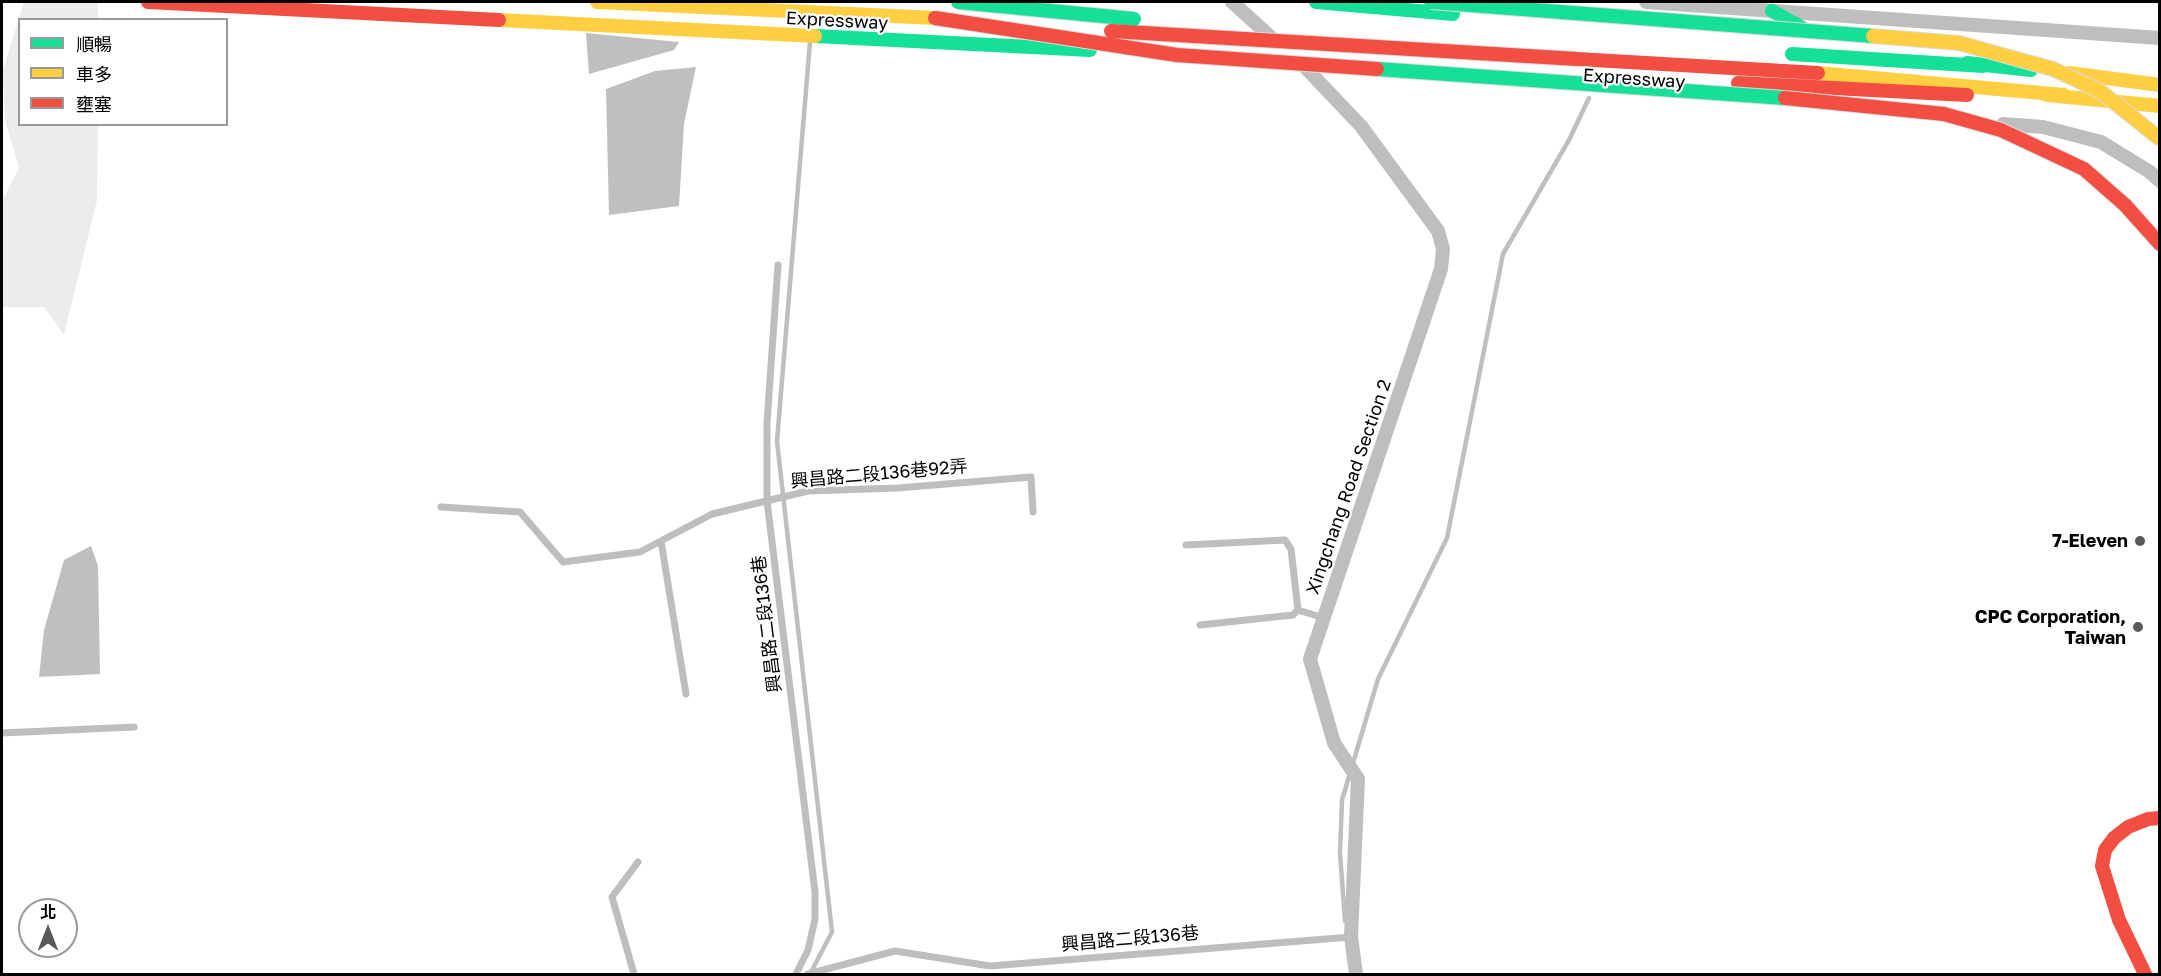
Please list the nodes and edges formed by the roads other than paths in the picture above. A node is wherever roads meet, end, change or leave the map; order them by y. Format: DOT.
graph roads {
  1 [pos="148,2"];
  2 [pos="597,2"];
  3 [pos="958,2"];
  4 [pos="1232,2"];
  5 [pos="1316,2"];
  6 [pos="1431,2"];
  7 [pos="1646,2"];
  8 [pos="1741,5"];
  9 [pos="1772,11"];
  10 [pos="935,18"];
  11 [pos="2160,38"];
  12 [pos="1481,39"];
  13 [pos="1831,43"];
  14 [pos="1093,50"];
  15 [pos="1779,54"];
  16 [pos="1293,57"];
  17 [pos="1983,66"];
  18 [pos="1313,74"];
  19 [pos="2160,75"];
  20 [pos="2119,77"];
  21 [pos="2160,84"];
  22 [pos="2064,95"];
  23 [pos="2160,106"];
  24 [pos="2160,140"];
  25 [pos="2160,181"];
  26 [pos="2160,244"];
  27 [pos="778,265"];
  28 [pos="767,501"];
  29 [pos="441,507"];
  30 [pos="1033,512"];
  31 [pos="662,541"];
  32 [pos="1186,545"];
  33 [pos="1298,610"];
  34 [pos="1324,618"];
  35 [pos="1200,625"];
  36 [pos="686,694"];
  37 [pos="134,727"];
  38 [pos="2,733"];
  39 [pos="2160,818"];
  40 [pos="638,862"];
  41 [pos="1351,937"];
  42 [pos="634,975"];
  43 [pos="796,975"];
  44 [pos="808,975"];
  45 [pos="1356,975"];
  46 [pos="2145,975"];
  1 -- 14 [label="main road, Expressway"];
  2 -- 10 [label="main road"];
  3 -- 12 [label="main road, bridge"];
  4 -- 16 [label="street, Xingchang Road Section 2"];
  5 -- 13 [label="main road"];
  6 -- 24 [label="main road, bridge"];
  7 -- 8 [label="street"];
  8 -- 9 [label="street"];
  9 -- 11 [label="street"];
  9 -- 13 [label="main road"];
  10 -- 22 [label="main road, bridge"];
  10 -- 26 [label="main road, bridge"];
  13 -- 17 [label="main road"];
  14 -- 16 [label="main road, Expressway"];
  14 -- 18 [label="main road, Expressway"];
  15 -- 17 [label="main road"];
  16 -- 18 [label="street, Xingchang Road Section 2"];
  16 -- 22 [label="main road, Expressway"];
  17 -- 20 [label="main road"];
  18 -- 25 [label="street, Expressway"];
  18 -- 34 [label="street, Xingchang Road Section 2"];
  19 -- 20 [label="main road"];
  20 -- 21 [label="main road"];
  22 -- 23 [label="main road, Expressway"];
  27 -- 28 [label="lane, 興昌路二段136巷"];
  28 -- 30 [label="lane, 興昌路二段136巷92弄"];
  28 -- 31 [label="lane, 興昌路二段136巷92弄"];
  28 -- 43 [label="lane, 興昌路二段136巷"];
  29 -- 31 [label="lane, 興昌路二段136巷92弄"];
  31 -- 36 [label="lane"];
  32 -- 33 [label="lane"];
  33 -- 34 [label="lane"];
  33 -- 35 [label="lane"];
  34 -- 41 [label="street, Xingchang Road Section 2"];
  37 -- 38 [label="lane"];
  39 -- 46 [label="main road"];
  40 -- 42 [label="lane"];
  41 -- 44 [label="lane, 興昌路二段136巷"];
  41 -- 45 [label="street, Xingchang Road Section 2"];
}
